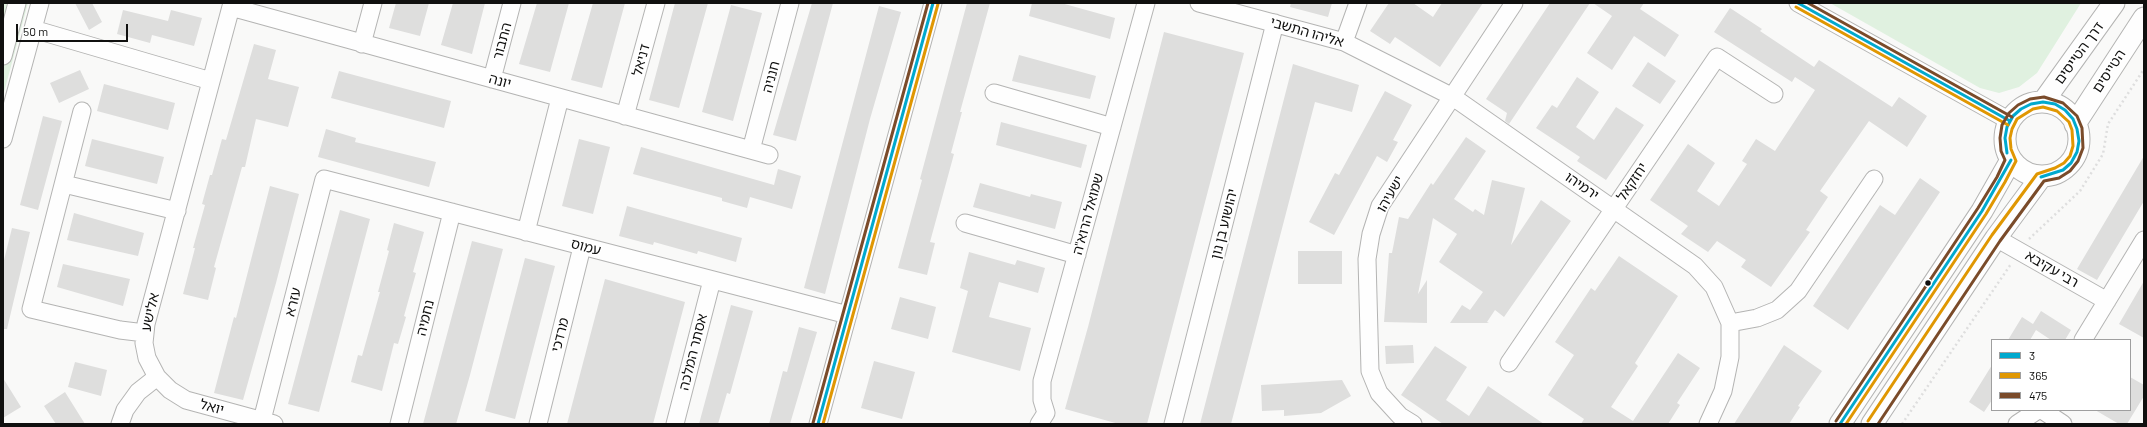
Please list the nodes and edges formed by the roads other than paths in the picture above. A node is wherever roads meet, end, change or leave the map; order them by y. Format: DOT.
graph roads {
  1 [pos="17,3"];
  2 [pos="40,3"];
  3 [pos="373,3"];
  4 [pos="512,3"];
  5 [pos="656,3"];
  6 [pos="790,3"];
  7 [pos="933,3"];
  8 [pos="1146,3"];
  9 [pos="1199,3"];
  10 [pos="1358,3"];
  11 [pos="1514,3"];
  12 [pos="1798,3"];
  13 [pos="2114,3"];
  14 [pos="231,5"];
  15 [pos="1220,6"];
  16 [pos="2144,18"];
  17 [pos="1275,23"];
  18 [pos="33,29"];
  19 [pos="1344,42"];
  20 [pos="362,44"];
  21 [pos="3,56"];
  22 [pos="492,79"];
  23 [pos="211,81"];
  24 [pos="994,93"];
  25 [pos="1774,94"];
  26 [pos="1453,97"];
  27 [pos="560,98"];
  28 [pos="2043,102"];
  29 [pos="82,111"];
  30 [pos="626,116"];
  31 [pos="2010,121"];
  32 [pos="2076,124"];
  33 [pos="1112,127"];
  34 [pos="3,139"];
  35 [pos="751,150"];
  36 [pos="769,155"];
  37 [pos="2011,160"];
  38 [pos="2041,177"];
  39 [pos="324,179"];
  40 [pos="1874,179"];
  41 [pos="64,184"];
  42 [pos="1614,209"];
  43 [pos="177,211"];
  44 [pos="452,212"];
  45 [pos="965,223"];
  46 [pos="526,232"];
  47 [pos="1996,238"];
  48 [pos="2144,240"];
  49 [pos="582,247"];
  50 [pos="1077,255"];
  51 [pos="712,280"];
  52 [pos="2107,301"];
  53 [pos="848,315"];
  54 [pos="1730,323"];
  55 [pos="145,333"];
  56 [pos="2084,339"];
  57 [pos="1509,363"];
  58 [pos="157,377"];
  59 [pos="2036,411"];
  60 [pos="2044,411"];
  61 [pos="1047,420"];
  62 [pos="266,423"];
  63 [pos="120,424"];
  64 [pos="399,424"];
  65 [pos="538,424"];
  66 [pos="674,424"];
  67 [pos="818,424"];
  68 [pos="1173,424"];
  69 [pos="1413,424"];
  70 [pos="1708,424"];
  71 [pos="1840,424"];
  72 [pos="1872,424"];
  73 [pos="2017,424"];
  74 [pos="2063,424"];
  1 -- 21 [label="street"];
  2 -- 18 [label="street"];
  3 -- 20 [label="street"];
  4 -- 22 [label="street, התבור"];
  5 -- 30 [label="street, דניאל"];
  6 -- 35 [label="street, חנניה"];
  7 -- 53 [label="street"];
  8 -- 33 [label="street, שמואל הרוא\"ה"];
  9 -- 15 [label="street, אליהו התשבי"];
  10 -- 19 [label="street"];
  11 -- 26 [label="street, ישעיהו"];
  12 -- 31 [label="street"];
  13 -- 28 [label="main road, דרך הטייסים"];
  14 -- 20 [label="street, יונה"];
  14 -- 23 [label="street, אלישע"];
  15 -- 17 [label="street, אליהו התשבי"];
  16 -- 32 [label="main road, הטייסים"];
  17 -- 19 [label="street, אליהו התשבי"];
  17 -- 68 [label="street, יהושוע בן נון"];
  18 -- 23 [label="street"];
  18 -- 34 [label="street"];
  19 -- 26 [label="street, אליהו התשבי"];
  20 -- 22 [label="street, יונה"];
  22 -- 27 [label="street, יונה"];
  23 -- 43 [label="street, אלישע"];
  24 -- 33 [label="street"];
  25 -- 42 [label="street, יחזקאל"];
  26 -- 42 [label="street, ירמיהו"];
  26 -- 69 [label="street, ישעיהו"];
  27 -- 30 [label="street, יונה"];
  27 -- 46 [label="street"];
  28 -- 31 [label="main road"];
  28 -- 32 [label="main road"];
  29 -- 41 [label="street"];
  30 -- 35 [label="street, יונה"];
  31 -- 37 [label="main road"];
  32 -- 38 [label="main road"];
  33 -- 50 [label="street, שמואל הרוא\"ה"];
  35 -- 36 [label="street, יונה"];
  37 -- 38 [label="main road"];
  37 -- 71 [label="main road"];
  38 -- 47 [label="main road"];
  39 -- 44 [label="street, עמוס"];
  39 -- 62 [label="street, עזרא"];
  40 -- 54 [label="street"];
  41 -- 43 [label="street"];
  41 -- 55 [label="street"];
  42 -- 54 [label="street, ירמיהו"];
  42 -- 57 [label="street, יחזקאל"];
  43 -- 55 [label="street, אלישע"];
  44 -- 46 [label="street, עמוס"];
  44 -- 64 [label="street, נחמיה"];
  45 -- 50 [label="street"];
  46 -- 49 [label="street, עמוס"];
  47 -- 52 [label="street, רבי עקיבא"];
  47 -- 72 [label="main road"];
  48 -- 52 [label="street"];
  49 -- 51 [label="street, עמוס"];
  49 -- 65 [label="street, מרדכי"];
  50 -- 61 [label="street, שמואל הרוא\"ה"];
  51 -- 53 [label="street, עמוס"];
  51 -- 66 [label="street, אסתר המלכה"];
  52 -- 56 [label="street"];
  53 -- 67 [label="street"];
  54 -- 70 [label="street, ירמיהו"];
  55 -- 58 [label="street, אלישע"];
  58 -- 62 [label="street, יואל"];
  58 -- 63 [label="street"];
  59 -- 73 [label="street"];
  60 -- 74 [label="street"];
}
